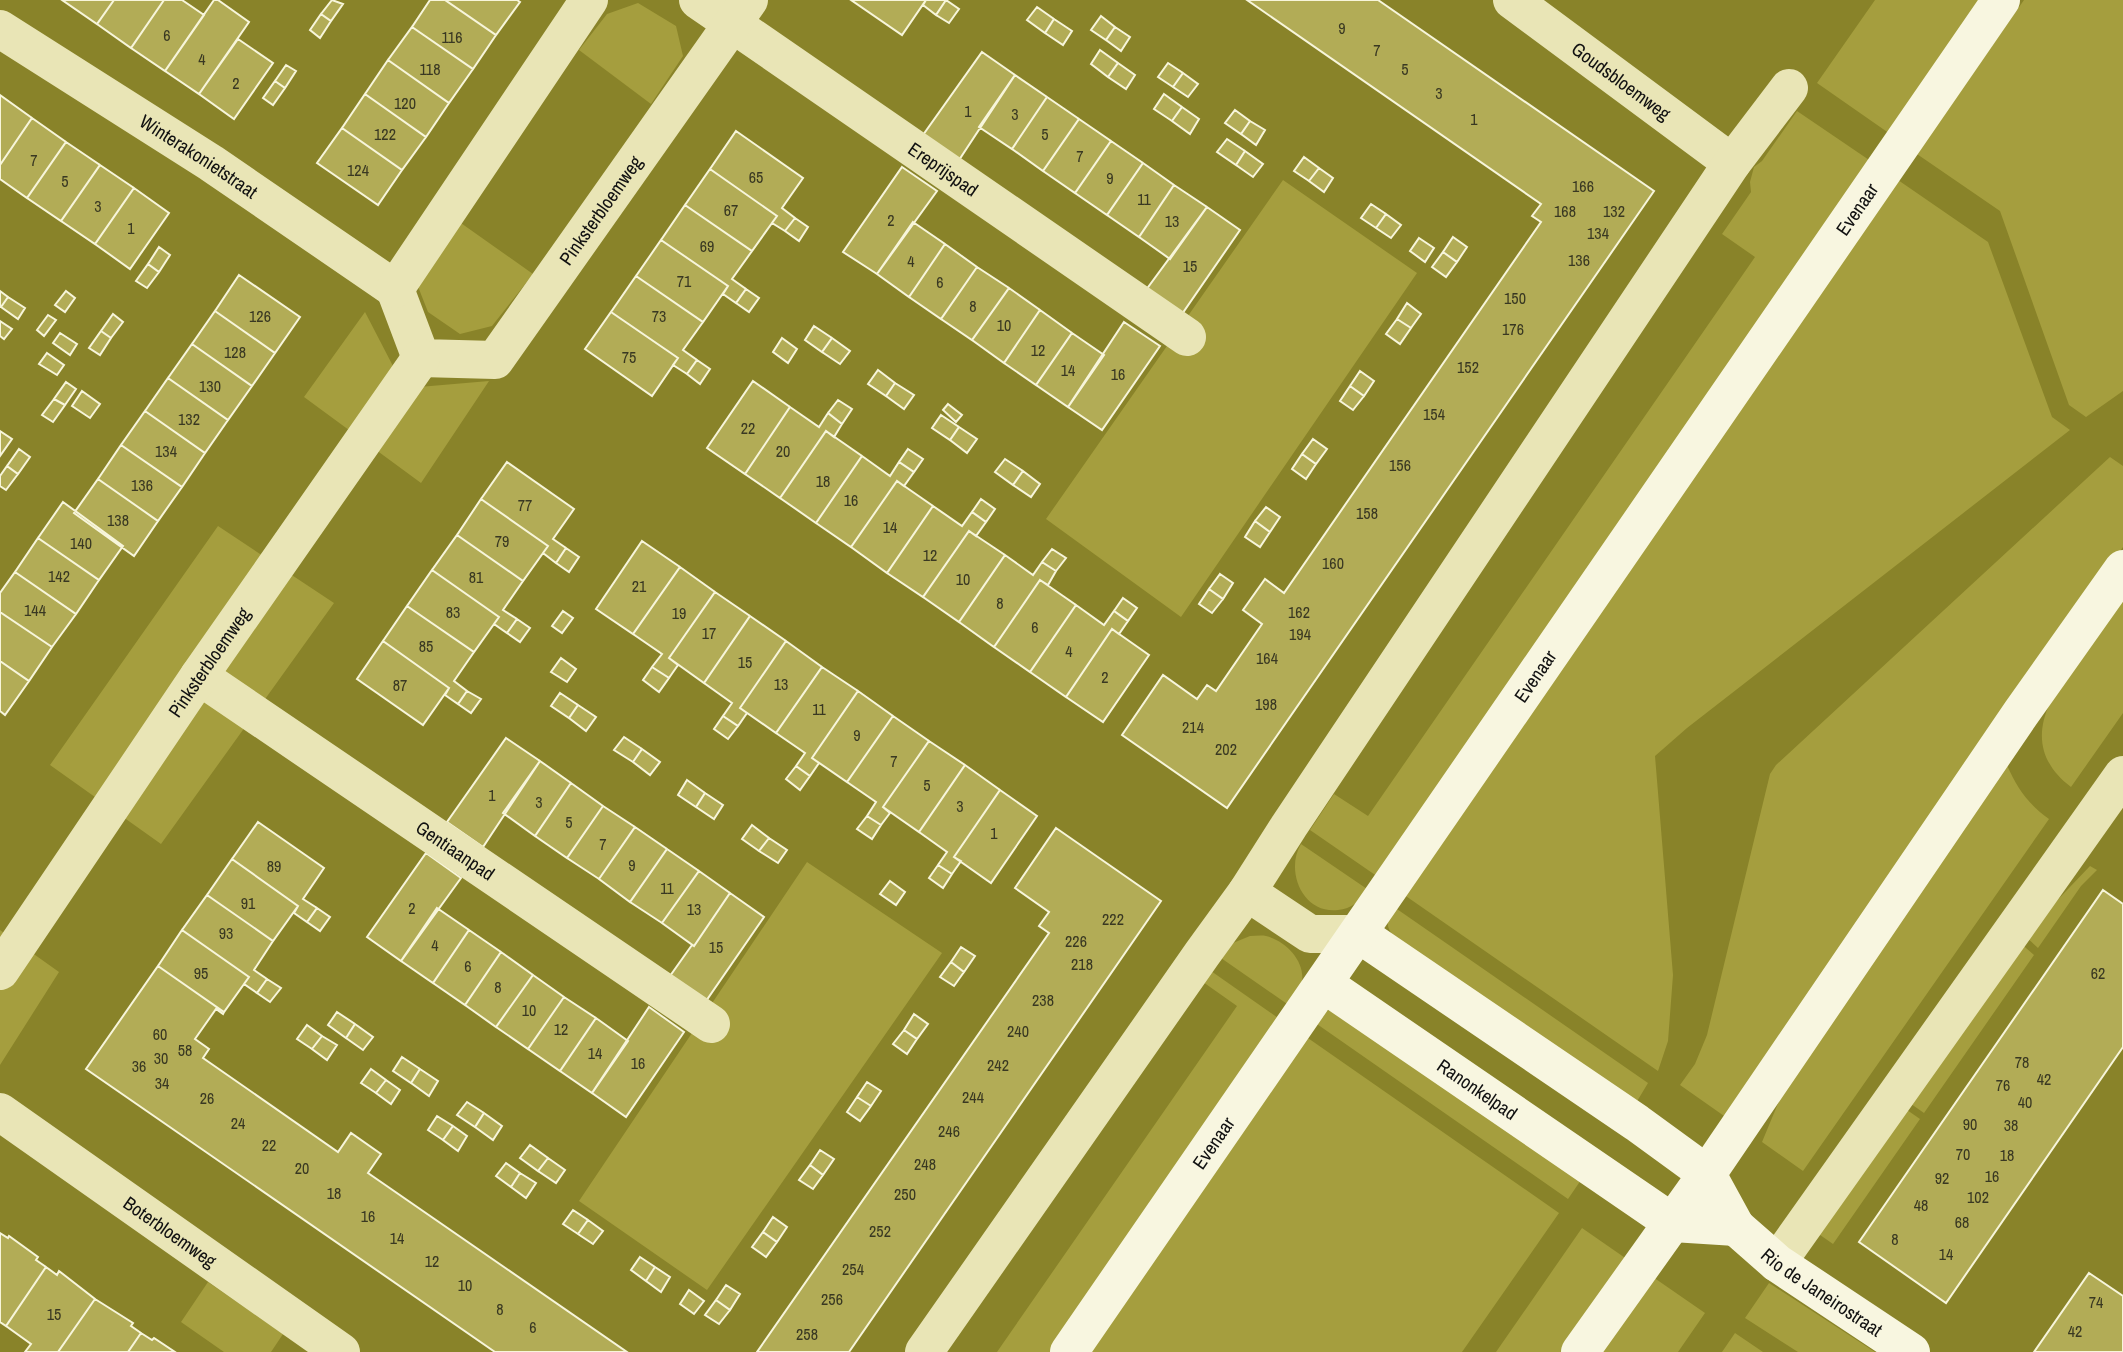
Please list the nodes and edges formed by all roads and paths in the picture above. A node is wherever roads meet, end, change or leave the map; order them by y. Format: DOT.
graph roads {
  1 [pos="589,0"];
  2 [pos="698,0"];
  3 [pos="1512,0"];
  4 [pos="2001,0"];
  5 [pos="740,13"];
  6 [pos="0,29"];
  7 [pos="1790,88"];
  8 [pos="1732,163"];
  9 [pos="395,289"];
  10 [pos="1187,337"];
  11 [pos="421,358"];
  12 [pos="2123,569"];
  13 [pos="199,676"];
  14 [pos="2123,775"];
  15 [pos="1247,892"];
  16 [pos="1310,934"];
  17 [pos="1359,934"];
  18 [pos="0,971"];
  19 [pos="1324,984"];
  20 [pos="711,1024"];
  21 [pos="0,1112"];
  22 [pos="1707,1174"];
  23 [pos="1673,1223"];
  24 [pos="1736,1227"];
  25 [pos="1777,1263"];
  26 [pos="337,1351"];
  27 [pos="924,1352"];
  28 [pos="1069,1352"];
  29 [pos="1580,1352"];
  30 [pos="1912,1352"];
  1 -- 9 [label="street"];
  2 -- 5 [label="street, Ereprijspad"];
  3 -- 8 [label="street, Goudsbloemweg"];
  4 -- 17 [label="main road, Evenaar"];
  5 -- 10 [label="street, Ereprijspad"];
  5 -- 11 [label="street, Pinksterbloemweg"];
  6 -- 9 [label="street, Winterakonietstraat"];
  7 -- 8 [label="street"];
  8 -- 15 [label="street"];
  9 -- 11 [label="street"];
  11 -- 13 [label="street, Pinksterbloemweg"];
  12 -- 22 [label="main road"];
  13 -- 18 [label="street, Pinksterbloemweg"];
  13 -- 20 [label="street, Gentiaanpad"];
  14 -- 25 [label="street"];
  15 -- 16 [label="street"];
  15 -- 27 [label="street"];
  16 -- 17 [label="street"];
  16 -- 19 [label="street"];
  17 -- 19 [label="main road, Evenaar"];
  17 -- 22 [label="main road"];
  19 -- 23 [label="main road, Ranonkelpad"];
  19 -- 28 [label="main road, Evenaar"];
  21 -- 26 [label="street, Boterbloemweg"];
  22 -- 23 [label="main road"];
  22 -- 24 [label="main road, Rio de Janeirostraat"];
  23 -- 24 [label="main road"];
  23 -- 29 [label="main road"];
  24 -- 25 [label="main road, Rio de Janeirostraat"];
  25 -- 30 [label="main road, Rio de Janeirostraat"];
}
